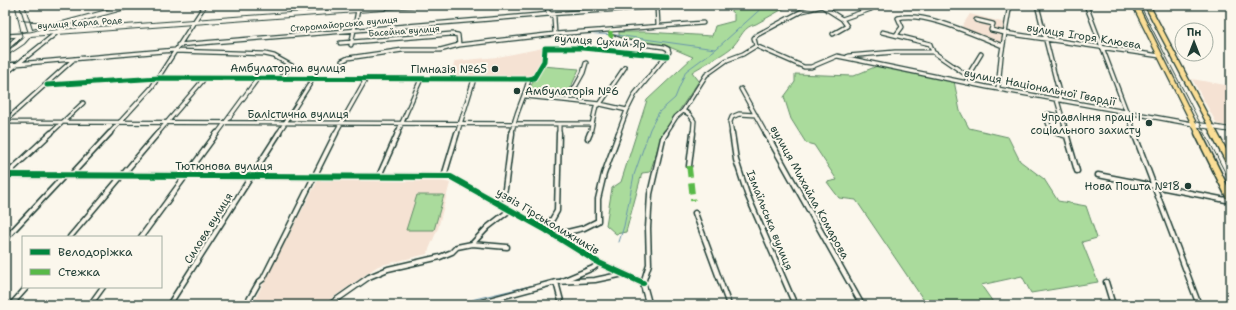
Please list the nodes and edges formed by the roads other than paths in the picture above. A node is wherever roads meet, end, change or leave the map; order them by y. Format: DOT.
graph roads {
  1 [pos="22,5"];
  2 [pos="134,5"];
  3 [pos="205,5"];
  4 [pos="332,5"];
  5 [pos="388,5"];
  6 [pos="420,5"];
  7 [pos="547,5"];
  8 [pos="679,5"];
  9 [pos="838,5"];
  10 [pos="1037,5"];
  11 [pos="1086,5"];
  12 [pos="1135,5"];
  13 [pos="1147,5"];
  14 [pos="821,6"];
  15 [pos="632,7"];
  16 [pos="657,7"];
  17 [pos="384,8"];
  18 [pos="871,9"];
  19 [pos="358,10"];
  20 [pos="827,10"];
  21 [pos="1009,10"];
  22 [pos="330,12"];
  23 [pos="550,14"];
  24 [pos="842,19"];
  25 [pos="976,20"];
  26 [pos="71,22"];
  27 [pos="194,22"];
  28 [pos="703,23"];
  29 [pos="658,25"];
  30 [pos="354,30"];
  31 [pos="57,32"];
  32 [pos="882,32"];
  33 [pos="1005,33"];
  34 [pos="31,34"];
  35 [pos="555,34"];
  36 [pos="833,34"];
  37 [pos="896,34"];
  38 [pos="22,35"];
  39 [pos="5,36"];
  40 [pos="613,37"];
  41 [pos="1046,39"];
  42 [pos="340,43"];
  43 [pos="351,44"];
  44 [pos="178,45"];
  45 [pos="460,45"];
  46 [pos="756,46"];
  47 [pos="1003,46"];
  48 [pos="1102,48"];
  49 [pos="5,50"];
  50 [pos="175,51"];
  51 [pos="933,52"];
  52 [pos="5,54"];
  53 [pos="981,54"];
  54 [pos="667,56"];
  55 [pos="1160,56"];
  56 [pos="847,58"];
  57 [pos="74,59"];
  58 [pos="342,61"];
  59 [pos="586,63"];
  60 [pos="18,64"];
  61 [pos="5,65"];
  62 [pos="625,67"];
  63 [pos="5,74"];
  64 [pos="968,76"];
  65 [pos="159,78"];
  66 [pos="205,78"];
  67 [pos="258,78"];
  68 [pos="278,79"];
  69 [pos="313,79"];
  70 [pos="366,79"];
  71 [pos="421,79"];
  72 [pos="474,79"];
  73 [pos="529,79"];
  74 [pos="966,83"];
  75 [pos="47,85"];
  76 [pos="998,88"];
  77 [pos="741,89"];
  78 [pos="524,96"];
  79 [pos="568,100"];
  80 [pos="1059,100"];
  81 [pos="82,103"];
  82 [pos="600,104"];
  83 [pos="627,110"];
  84 [pos="683,111"];
  85 [pos="1126,112"];
  86 [pos="756,114"];
  87 [pos="1062,117"];
  88 [pos="5,121"];
  89 [pos="63,122"];
  90 [pos="121,122"];
  91 [pos="168,122"];
  92 [pos="225,123"];
  93 [pos="285,123"];
  94 [pos="341,123"];
  95 [pos="402,123"];
  96 [pos="459,124"];
  97 [pos="513,124"];
  98 [pos="559,124"];
  99 [pos="592,124"];
  100 [pos="1193,124"];
  101 [pos="1211,127"];
  102 [pos="1231,130"];
  103 [pos="1067,136"];
  104 [pos="588,138"];
  105 [pos="1231,165"];
  106 [pos="689,166"];
  107 [pos="1078,171"];
  108 [pos="5,175"];
  109 [pos="65,175"];
  110 [pos="71,175"];
  111 [pos="124,175"];
  112 [pos="187,175"];
  113 [pos="1098,175"];
  114 [pos="251,176"];
  115 [pos="314,176"];
  116 [pos="379,176"];
  117 [pos="444,176"];
  118 [pos="1154,186"];
  119 [pos="1231,200"];
  120 [pos="498,203"];
  121 [pos="510,210"];
  122 [pos="695,213"];
  123 [pos="546,230"];
  124 [pos="555,235"];
  125 [pos="71,236"];
  126 [pos="142,236"];
  127 [pos="5,239"];
  128 [pos="472,244"];
  129 [pos="507,247"];
  130 [pos="599,263"];
  131 [pos="626,274"];
  132 [pos="558,282"];
  133 [pos="642,282"];
  134 [pos="1106,282"];
  135 [pos="26,288"];
  136 [pos="102,288"];
  137 [pos="11,305"];
  138 [pos="90,305"];
  139 [pos="169,305"];
  140 [pos="246,305"];
  141 [pos="329,305"];
  142 [pos="471,305"];
  143 [pos="562,305"];
  144 [pos="649,305"];
  145 [pos="729,305"];
  146 [pos="795,305"];
  147 [pos="862,305"];
  148 [pos="1113,305"];
  149 [pos="1199,305"];
  1 -- 34 [label="main road"];
  2 -- 26 [label="street"];
  3 -- 27 [label="street"];
  4 -- 22 [label="street"];
  5 -- 17 [label="street"];
  6 -- 17 [label="street, вулиця Карла Роде"];
  7 -- 23 [label="street"];
  8 -- 16 [label="street, Старомайорська вулиця"];
  9 -- 20 [label="street"];
  10 -- 41 [label="street"];
  11 -- 48 [label="street"];
  12 -- 55 [label="main road"];
  13 -- 101 [label="main road"];
  14 -- 20 [label="street"];
  14 -- 46 [label="street"];
  15 -- 16 [label="street, Старомайорська вулиця"];
  15 -- 23 [label="street, Старомайорська вулиця"];
  16 -- 29 [label="street"];
  17 -- 19 [label="street, вулиця Карла Роде"];
  18 -- 24 [label="street"];
  19 -- 22 [label="street, вулиця Карла Роде"];
  19 -- 30 [label="street"];
  20 -- 24 [label="street"];
  21 -- 33 [label="street"];
  22 -- 27 [label="street, вулиця Карла Роде"];
  23 -- 30 [label="street, Старомайорська вулиця"];
  23 -- 35 [label="street"];
  24 -- 36 [label="street"];
  25 -- 33 [label="street"];
  26 -- 31 [label="street"];
  26 -- 34 [label="street"];
  27 -- 31 [label="street, вулиця Карла Роде"];
  27 -- 44 [label="street"];
  28 -- 29 [label="street, Басейна вулиця"];
  29 -- 35 [label="street, Басейна вулиця"];
  30 -- 43 [label="street"];
  30 -- 44 [label="street, Старомайорська вулиця"];
  31 -- 34 [label="street, вулиця Карла Роде"];
  31 -- 60 [label="street"];
  32 -- 37 [label="street"];
  33 -- 41 [label="street, вулиця Ігоря Клюєва"];
  33 -- 47 [label="street"];
  34 -- 38 [label="main road"];
  34 -- 52 [label="main road"];
  35 -- 45 [label="street, Басейна вулиця"];
  37 -- 47 [label="street"];
  37 -- 51 [label="street"];
  38 -- 39 [label="street, вулиця Карла Роде"];
  38 -- 49 [label="main road"];
  40 -- 54 [label="street, вулиця Сухий Яр"];
  41 -- 48 [label="street, вулиця Ігоря Клюєва"];
  41 -- 80 [label="street"];
  42 -- 43 [label="street, Басейна вулиця"];
  43 -- 45 [label="street, Басейна вулиця"];
  44 -- 50 [label="street"];
  45 -- 58 [label="street, Басейна вулиця"];
  46 -- 56 [label="street"];
  46 -- 84 [label="street"];
  47 -- 76 [label="street"];
  48 -- 55 [label="street, вулиця Ігоря Клюєва"];
  48 -- 85 [label="street"];
  50 -- 57 [label="street"];
  50 -- 65 [label="street"];
  50 -- 68 [label="street"];
  51 -- 56 [label="street"];
  51 -- 64 [label="street"];
  53 -- 64 [label="street"];
  54 -- 73 [label="street, вулиця Сухий Яр"];
  54 -- 83 [label="street"];
  55 -- 100 [label="main road"];
  56 -- 74 [label="street, вулиця Національної Гвардії"];
  57 -- 60 [label="street"];
  57 -- 75 [label="street"];
  59 -- 79 [label="street"];
  60 -- 61 [label="street"];
  60 -- 63 [label="street"];
  62 -- 82 [label="street"];
  64 -- 74 [label="street"];
  65 -- 66 [label="street, Амбулаторна вулиця"];
  65 -- 75 [label="street, Амбулаторна вулиця"];
  65 -- 90 [label="street"];
  66 -- 67 [label="street, Амбулаторна вулиця"];
  66 -- 91 [label="street"];
  67 -- 68 [label="street, Амбулаторна вулиця"];
  67 -- 92 [label="street"];
  68 -- 69 [label="street, Амбулаторна вулиця"];
  69 -- 70 [label="street, Амбулаторна вулиця"];
  69 -- 93 [label="street, Силова вулиця"];
  70 -- 71 [label="street, Амбулаторна вулиця"];
  70 -- 94 [label="street"];
  71 -- 72 [label="street, Амбулаторна вулиця"];
  71 -- 95 [label="street"];
  72 -- 73 [label="street, Амбулаторна вулиця"];
  72 -- 96 [label="street"];
  73 -- 78 [label="street"];
  74 -- 76 [label="street, вулиця Національної Гвардії"];
  75 -- 88 [label="street"];
  76 -- 80 [label="street, вулиця Національної Гвардії"];
  77 -- 86 [label="street, вулиця Михайла Комарова"];
  78 -- 79 [label="street"];
  78 -- 97 [label="street"];
  79 -- 82 [label="street"];
  80 -- 85 [label="street, вулиця Національної Гвардії"];
  80 -- 87 [label="street"];
  81 -- 89 [label="street"];
  82 -- 83 [label="street"];
  82 -- 99 [label="street"];
  83 -- 124 [label="street"];
  84 -- 106 [label="street"];
  84 -- 133 [label="street"];
  85 -- 100 [label="street, вулиця Національної Гвардії"];
  85 -- 118 [label="street"];
  86 -- 146 [label="street, Ізмаїльська вулиця"];
  86 -- 147 [label="street, вулиця Михайла Комарова"];
  87 -- 103 [label="street"];
  87 -- 103 [label="street"];
  88 -- 89 [label="street, Балістична вулиця"];
  89 -- 90 [label="street, Балістична вулиця"];
  89 -- 108 [label="street"];
  90 -- 91 [label="street, Балістична вулиця"];
  90 -- 110 [label="street"];
  91 -- 92 [label="street, Балістична вулиця"];
  91 -- 111 [label="street"];
  92 -- 93 [label="street, Балістична вулиця"];
  92 -- 112 [label="street"];
  93 -- 94 [label="street, Балістична вулиця"];
  93 -- 114 [label="street, Силова вулиця"];
  94 -- 95 [label="street, Балістична вулиця"];
  94 -- 115 [label="street"];
  95 -- 96 [label="street, Балістична вулиця"];
  95 -- 116 [label="street"];
  96 -- 97 [label="street, Балістична вулиця"];
  96 -- 117 [label="street"];
  97 -- 98 [label="street, Балістична вулиця"];
  97 -- 120 [label="street"];
  98 -- 99 [label="street, Балістична вулиця"];
  98 -- 123 [label="street"];
  99 -- 104 [label="street"];
  100 -- 101 [label="street, вулиця Національної Гвардії"];
  100 -- 119 [label="main road"];
  101 -- 102 [label="street, вулиця Національної Гвардії"];
  101 -- 105 [label="main road"];
  103 -- 107 [label="street"];
  108 -- 109 [label="street, Тютюнова вулиця"];
  109 -- 110 [label="street, Тютюнова вулиця"];
  109 -- 127 [label="street"];
  110 -- 111 [label="street, Тютюнова вулиця"];
  111 -- 112 [label="street, Тютюнова вулиця"];
  111 -- 125 [label="street"];
  112 -- 114 [label="street, Тютюнова вулиця"];
  112 -- 126 [label="street"];
  113 -- 118 [label="street"];
  114 -- 115 [label="street, Тютюнова вулиця"];
  114 -- 139 [label="street, Силова вулиця"];
  115 -- 116 [label="street, Тютюнова вулиця"];
  115 -- 140 [label="street"];
  116 -- 117 [label="street, Тютюнова вулиця"];
  117 -- 120 [label="street, узвіз Гірськолижників"];
  118 -- 119 [label="street"];
  118 -- 149 [label="street"];
  120 -- 121 [label="street, узвіз Гірськолижників"];
  121 -- 123 [label="street, узвіз Гірськолижників"];
  121 -- 128 [label="street"];
  122 -- 145 [label="street"];
  123 -- 124 [label="street, узвіз Гірськолижників"];
  124 -- 130 [label="street, узвіз Гірськолижників"];
  128 -- 129 [label="street"];
  128 -- 141 [label="street"];
  130 -- 131 [label="street, узвіз Гірськолижників"];
  130 -- 132 [label="street"];
  131 -- 132 [label="street"];
  131 -- 133 [label="street, узвіз Гірськолижників"];
  132 -- 142 [label="street"];
  132 -- 143 [label="street"];
  133 -- 144 [label="street"];
  134 -- 148 [label="street"];
  135 -- 137 [label="street"];
  136 -- 138 [label="street"];
}
